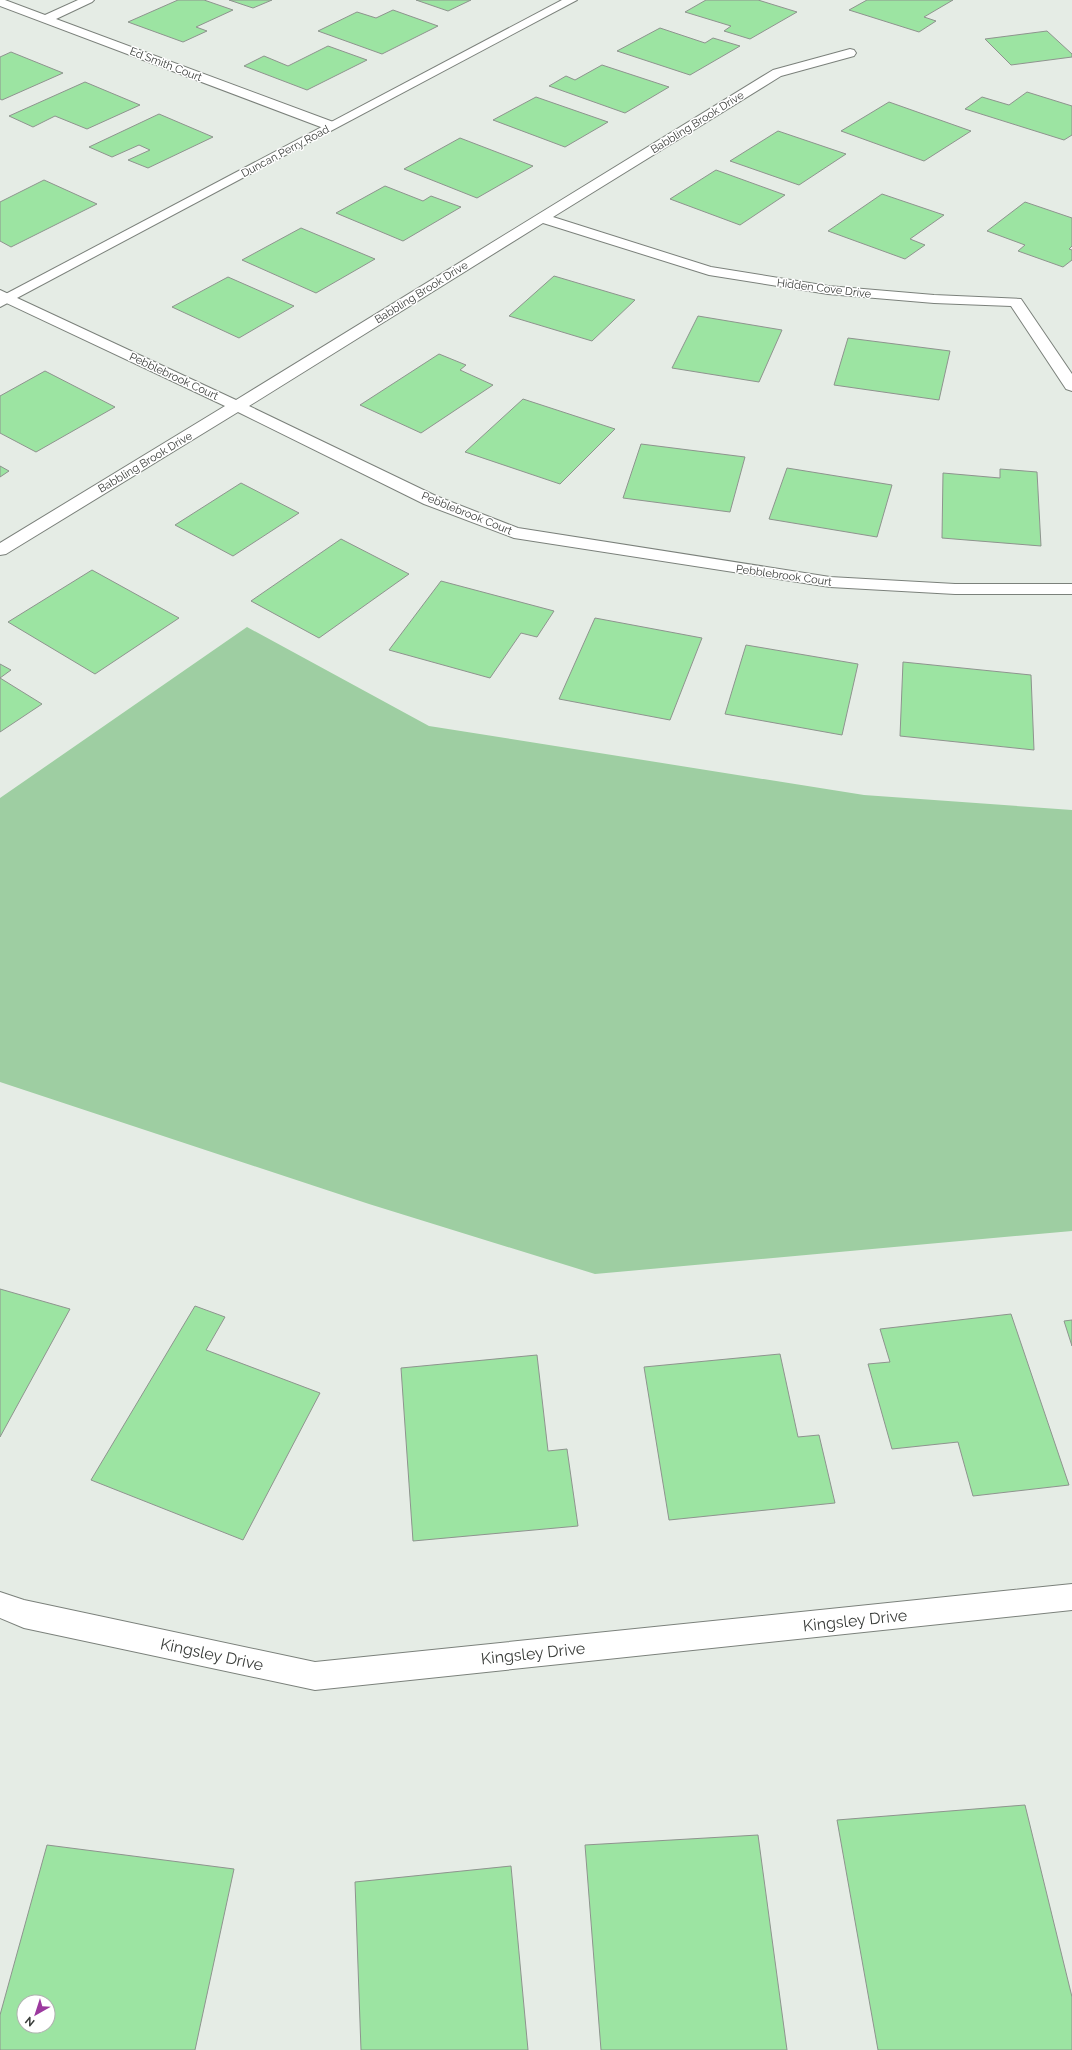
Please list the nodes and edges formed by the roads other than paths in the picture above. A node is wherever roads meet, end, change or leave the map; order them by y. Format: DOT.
graph roads {
  1 [pos="88,0"];
  2 [pos="571,0"];
  3 [pos="0,2"];
  4 [pos="45,19"];
  5 [pos="850,53"];
  6 [pos="331,126"];
  7 [pos="541,218"];
  8 [pos="3,298"];
  9 [pos="1072,386"];
  10 [pos="237,406"];
  11 [pos="0,550"];
  12 [pos="1072,589"];
  13 [pos="1072,1597"];
  14 [pos="0,1605"];
  1 -- 4 [label="street"];
  2 -- 6 [label="street, Duncan Perry Road"];
  3 -- 4 [label="street, Ed Smith Court"];
  4 -- 6 [label="street, Ed Smith Court"];
  5 -- 7 [label="street, Babbling Brook Drive"];
  6 -- 8 [label="street, Duncan Perry Road"];
  7 -- 9 [label="street, Hidden Cove Drive"];
  7 -- 10 [label="street, Babbling Brook Drive"];
  8 -- 10 [label="street, Pebblebrook Court"];
  10 -- 11 [label="street, Babbling Brook Drive"];
  10 -- 12 [label="street, Pebblebrook Court"];
  13 -- 14 [label="street, Kingsley Drive"];
}
